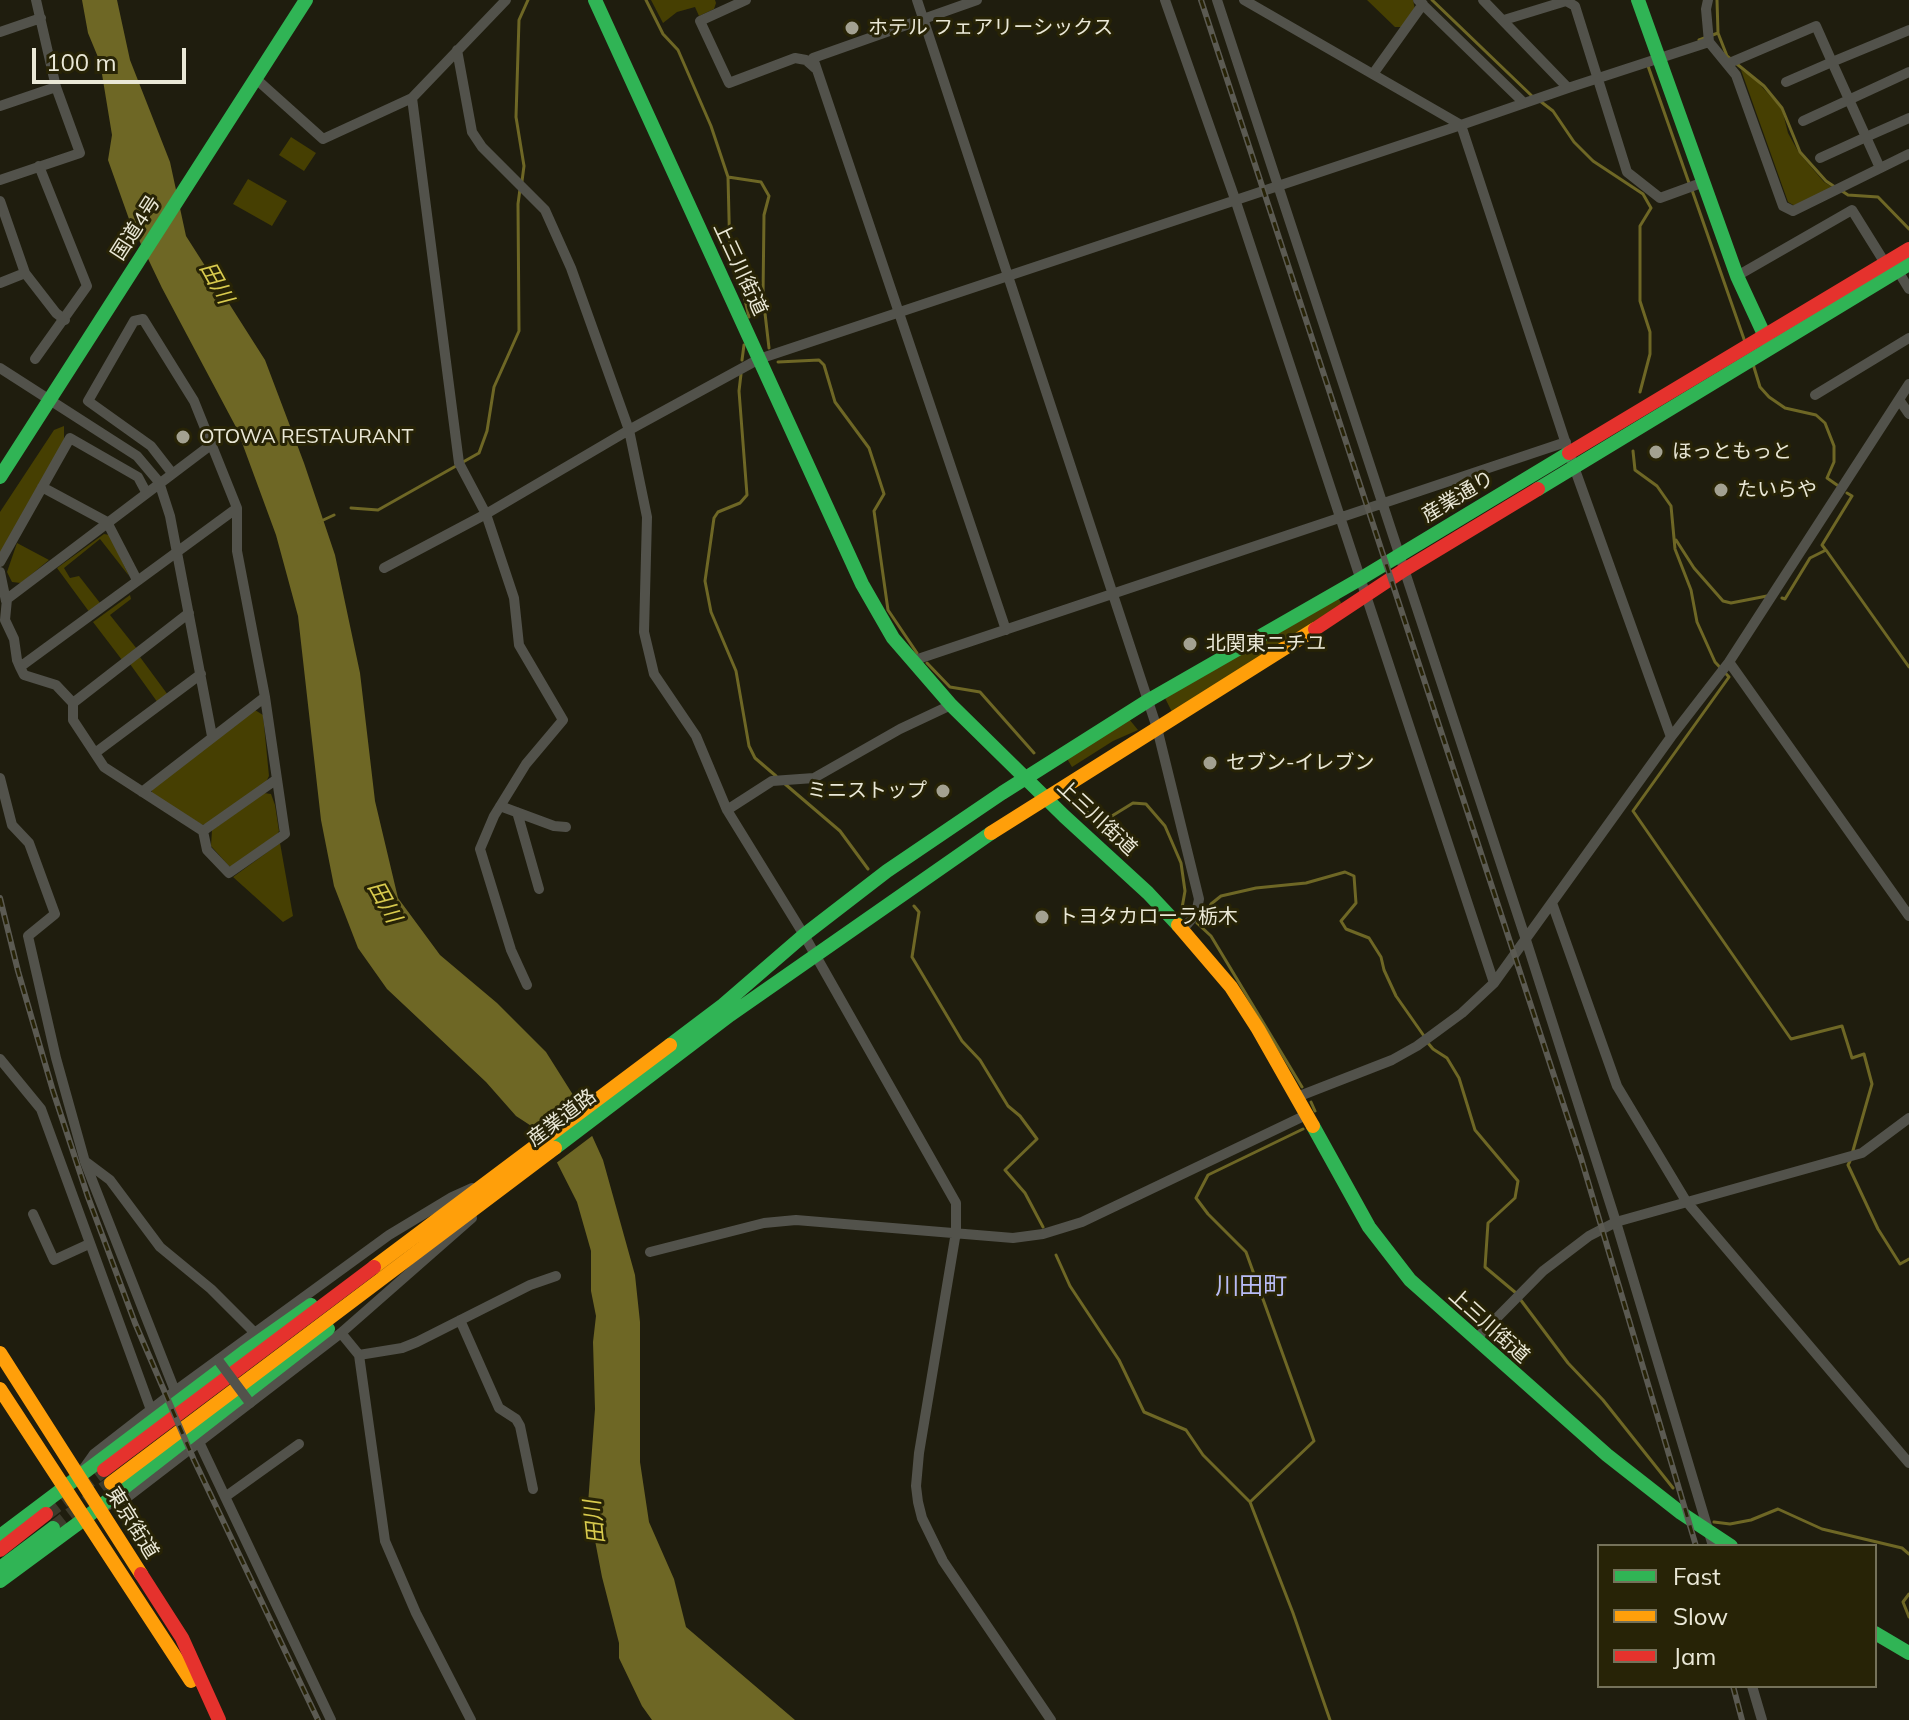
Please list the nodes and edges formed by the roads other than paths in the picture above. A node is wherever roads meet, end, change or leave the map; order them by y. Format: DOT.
graph roads {
  1 [pos="36,0"];
  2 [pos="306,0"];
  3 [pos="506,0"];
  4 [pos="595,0"];
  5 [pos="746,0"];
  6 [pos="917,0"];
  7 [pos="977,0"];
  8 [pos="1165,0"];
  9 [pos="1217,0"];
  10 [pos="1483,0"];
  11 [pos="1638,0"];
  12 [pos="1708,0"];
  13 [pos="1250,1"];
  14 [pos="1420,2"];
  15 [pos="721,5"];
  16 [pos="41,18"];
  17 [pos="924,18"];
  18 [pos="1504,20"];
  19 [pos="1909,30"];
  20 [pos="0,32"];
  21 [pos="1709,42"];
  22 [pos="457,50"];
  23 [pos="1659,60"];
  24 [pos="1832,62"];
  25 [pos="1727,64"];
  26 [pos="817,69"];
  27 [pos="1909,72"];
  28 [pos="1373,74"];
  29 [pos="255,78"];
  30 [pos="1597,79"];
  31 [pos="1786,82"];
  32 [pos="56,87"];
  33 [pos="1568,88"];
  34 [pos="412,98"];
  35 [pos="1849,100"];
  36 [pos="1524,103"];
  37 [pos="0,106"];
  38 [pos="1909,118"];
  39 [pos="1803,121"];
  40 [pos="1461,125"];
  41 [pos="1866,137"];
  42 [pos="1909,154"];
  43 [pos="1820,158"];
  44 [pos="39,166"];
  45 [pos="1880,168"];
  46 [pos="0,180"];
  47 [pos="1704,182"];
  48 [pos="1277,185"];
  49 [pos="1235,199"];
  50 [pos="0,201"];
  51 [pos="1909,249"];
  52 [pos="1898,266"];
  53 [pos="25,273"];
  54 [pos="1009,275"];
  55 [pos="1737,276"];
  56 [pos="0,283"];
  57 [pos="1909,289"];
  58 [pos="899,312"];
  59 [pos="65,320"];
  60 [pos="1909,338"];
  61 [pos="1767,342"];
  62 [pos="35,359"];
  63 [pos="759,359"];
  64 [pos="0,368"];
  65 [pos="1909,384"];
  66 [pos="1815,395"];
  67 [pos="49,399"];
  68 [pos="1900,401"];
  69 [pos="1909,414"];
  70 [pos="629,430"];
  71 [pos="212,444"];
  72 [pos="1570,454"];
  73 [pos="172,473"];
  74 [pos="0,477"];
  75 [pos="159,482"];
  76 [pos="42,487"];
  77 [pos="146,492"];
  78 [pos="1381,504"];
  79 [pos="237,508"];
  80 [pos="486,514"];
  81 [pos="1340,518"];
  82 [pos="107,522"];
  83 [pos="178,553"];
  84 [pos="0,562"];
  85 [pos="1402,563"];
  86 [pos="384,568"];
  87 [pos="0,572"];
  88 [pos="1360,579"];
  89 [pos="137,580"];
  90 [pos="1113,594"];
  91 [pos="1365,595"];
  92 [pos="3,602"];
  93 [pos="189,613"];
  94 [pos="1006,630"];
  95 [pos="912,661"];
  96 [pos="1729,662"];
  97 [pos="20,667"];
  98 [pos="201,674"];
  99 [pos="265,697"];
  100 [pos="1149,700"];
  101 [pos="73,703"];
  102 [pos="951,705"];
  103 [pos="1157,728"];
  104 [pos="212,736"];
  105 [pos="1671,737"];
  106 [pos="95,753"];
  107 [pos="1026,777"];
  108 [pos="0,778"];
  109 [pos="277,779"];
  110 [pos="142,792"];
  111 [pos="1045,797"];
  112 [pos="500,806"];
  113 [pos="727,810"];
  114 [pos="517,812"];
  115 [pos="566,827"];
  116 [pos="203,831"];
  117 [pos="539,889"];
  118 [pos="1552,903"];
  119 [pos="1909,916"];
  120 [pos="1183,929"];
  121 [pos="804,935"];
  122 [pos="1526,940"];
  123 [pos="816,957"];
  124 [pos="1494,983"];
  125 [pos="527,985"];
  126 [pos="0,1059"];
  127 [pos="1297,1097"];
  128 [pos="598,1107"];
  129 [pos="1306,1115"];
  130 [pos="1909,1118"];
  131 [pos="84,1160"];
  132 [pos="500,1182"];
  133 [pos="1686,1201"];
  134 [pos="33,1214"];
  135 [pos="1616,1222"];
  136 [pos="956,1232"];
  137 [pos="89,1244"];
  138 [pos="650,1252"];
  139 [pos="383,1270"];
  140 [pos="556,1276"];
  141 [pos="460,1320"];
  142 [pos="255,1333"];
  143 [pos="341,1333"];
  144 [pos="1475,1340"];
  145 [pos="0,1353"];
  146 [pos="359,1355"];
  147 [pos="218,1360"];
  148 [pos="0,1389"];
  149 [pos="175,1391"];
  150 [pos="250,1403"];
  151 [pos="151,1410"];
  152 [pos="199,1442"];
  153 [pos="299,1444"];
  154 [pos="1909,1463"];
  155 [pos="79,1476"];
  156 [pos="107,1477"];
  157 [pos="63,1487"];
  158 [pos="533,1489"];
  159 [pos="225,1497"];
  160 [pos="99,1508"];
  161 [pos="84,1519"];
  162 [pos="0,1536"];
  163 [pos="1711,1539"];
  164 [pos="0,1550"];
  165 [pos="0,1568"];
  166 [pos="0,1581"];
  167 [pos="1877,1634"];
  168 [pos="1909,1653"];
  169 [pos="1753,1688"];
  170 [pos="217,1720"];
  171 [pos="331,1720"];
  172 [pos="471,1720"];
  173 [pos="1051,1720"];
  174 [pos="1762,1720"];
  1 -- 16 [label="street"];
  2 -- 29 [label="main road, 国道4号"];
  3 -- 22 [label="street"];
  4 -- 63 [label="main road, 上三川街道"];
  5 -- 15 [label="street"];
  6 -- 17 [label="street"];
  7 -- 17 [label="street"];
  8 -- 49 [label="street"];
  9 -- 48 [label="street"];
  10 -- 18 [label="street"];
  11 -- 23 [label="main road"];
  12 -- 21 [label="street"];
  13 -- 28 [label="street"];
  14 -- 28 [label="street"];
  14 -- 36 [label="street"];
  15 -- 26 [label="street"];
  16 -- 20 [label="street"];
  16 -- 32 [label="street"];
  17 -- 26 [label="street"];
  17 -- 54 [label="street"];
  18 -- 30 [label="street"];
  18 -- 33 [label="street"];
  19 -- 24 [label="street"];
  21 -- 23 [label="street"];
  21 -- 25 [label="street"];
  22 -- 34 [label="street"];
  22 -- 70 [label="street"];
  23 -- 30 [label="street"];
  23 -- 47 [label="main road"];
  24 -- 25 [label="street"];
  24 -- 31 [label="street"];
  24 -- 35 [label="street"];
  25 -- 45 [label="street"];
  26 -- 58 [label="street"];
  27 -- 35 [label="street"];
  28 -- 40 [label="street"];
  29 -- 34 [label="street"];
  29 -- 67 [label="main road, 国道4号"];
  30 -- 33 [label="street"];
  30 -- 47 [label="street"];
  32 -- 37 [label="street"];
  32 -- 44 [label="street"];
  33 -- 36 [label="street"];
  34 -- 80 [label="street"];
  35 -- 39 [label="street"];
  35 -- 41 [label="street"];
  36 -- 40 [label="street"];
  38 -- 41 [label="street"];
  40 -- 48 [label="street"];
  40 -- 72 [label="street"];
  41 -- 43 [label="street"];
  41 -- 45 [label="street"];
  42 -- 45 [label="street"];
  44 -- 46 [label="street"];
  44 -- 59 [label="street"];
  47 -- 55 [label="main road"];
  48 -- 49 [label="street"];
  48 -- 78 [label="street"];
  49 -- 54 [label="street"];
  49 -- 81 [label="street"];
  50 -- 53 [label="street"];
  51 -- 52 [label="main road, 産業通り"];
  52 -- 55 [label="street"];
  52 -- 57 [label="street"];
  52 -- 61 [label="main road, 産業通り"];
  53 -- 56 [label="street"];
  53 -- 59 [label="street"];
  54 -- 58 [label="street"];
  54 -- 90 [label="street"];
  55 -- 61 [label="main road"];
  58 -- 63 [label="street"];
  58 -- 94 [label="street"];
  59 -- 62 [label="street"];
  60 -- 66 [label="street"];
  61 -- 72 [label="main road, 産業通り"];
  63 -- 70 [label="street"];
  63 -- 95 [label="main road, 上三川街道"];
  64 -- 67 [label="street"];
  65 -- 68 [label="street"];
  67 -- 74 [label="main road, 国道4号"];
  67 -- 75 [label="street"];
  68 -- 69 [label="street"];
  68 -- 96 [label="street"];
  70 -- 80 [label="street"];
  70 -- 113 [label="street"];
  71 -- 73 [label="street"];
  71 -- 73 [label="street"];
  71 -- 79 [label="street"];
  72 -- 78 [label="street"];
  72 -- 85 [label="main road, 産業通り"];
  72 -- 105 [label="street"];
  73 -- 75 [label="street"];
  75 -- 77 [label="street"];
  75 -- 83 [label="street"];
  76 -- 77 [label="street"];
  76 -- 82 [label="street"];
  76 -- 84 [label="street"];
  77 -- 82 [label="street"];
  78 -- 81 [label="street"];
  78 -- 85 [label="street"];
  79 -- 83 [label="street"];
  79 -- 99 [label="street"];
  80 -- 86 [label="street"];
  80 -- 112 [label="street"];
  81 -- 88 [label="street"];
  81 -- 90 [label="street"];
  82 -- 89 [label="street"];
  82 -- 92 [label="street"];
  83 -- 89 [label="street"];
  83 -- 93 [label="street"];
  85 -- 88 [label="main road, 産業通り"];
  85 -- 91 [label="main road, 産業通り"];
  85 -- 122 [label="street"];
  87 -- 92 [label="street"];
  88 -- 91 [label="street"];
  88 -- 100 [label="main road, 産業通り"];
  89 -- 97 [label="street"];
  90 -- 94 [label="street"];
  90 -- 100 [label="street"];
  91 -- 103 [label="main road, 産業通り"];
  91 -- 124 [label="street"];
  92 -- 97 [label="street"];
  93 -- 98 [label="street"];
  93 -- 101 [label="street"];
  94 -- 95 [label="street"];
  95 -- 102 [label="main road, 上三川街道"];
  96 -- 105 [label="street"];
  96 -- 119 [label="street"];
  97 -- 101 [label="street"];
  98 -- 104 [label="street"];
  98 -- 106 [label="street"];
  99 -- 104 [label="street"];
  99 -- 109 [label="street"];
  100 -- 103 [label="street"];
  100 -- 107 [label="main road, 産業通り"];
  101 -- 106 [label="street"];
  102 -- 107 [label="main road, 上三川街道"];
  102 -- 113 [label="street"];
  103 -- 111 [label="main road, 産業通り"];
  103 -- 120 [label="street"];
  104 -- 110 [label="street"];
  105 -- 118 [label="street"];
  106 -- 110 [label="street"];
  107 -- 111 [label="main road, 上三川街道"];
  107 -- 121 [label="main road, 産業道路"];
  108 -- 131 [label="street"];
  109 -- 116 [label="street"];
  109 -- 116 [label="street"];
  110 -- 116 [label="street"];
  111 -- 120 [label="main road, 上三川街道"];
  111 -- 123 [label="main road, 産業道路"];
  112 -- 114 [label="street"];
  112 -- 125 [label="street"];
  113 -- 121 [label="street"];
  114 -- 115 [label="street"];
  114 -- 117 [label="street"];
  118 -- 122 [label="street"];
  118 -- 133 [label="street"];
  120 -- 127 [label="main road, 上三川街道"];
  121 -- 123 [label="street"];
  121 -- 128 [label="main road, 産業道路"];
  122 -- 124 [label="street"];
  122 -- 135 [label="street"];
  123 -- 128 [label="main road, 産業道路"];
  123 -- 136 [label="street"];
  124 -- 127 [label="street"];
  126 -- 137 [label="street"];
  127 -- 129 [label="main road, 上三川街道"];
  128 -- 132 [label="main road, 産業道路"];
  129 -- 136 [label="street"];
  129 -- 144 [label="main road, 上三川街道"];
  130 -- 133 [label="street"];
  131 -- 142 [label="street"];
  131 -- 149 [label="street"];
  132 -- 139 [label="main road, 産業道路"];
  132 -- 142 [label="street"];
  132 -- 143 [label="street"];
  133 -- 135 [label="street"];
  133 -- 154 [label="street"];
  134 -- 137 [label="street"];
  135 -- 144 [label="street"];
  135 -- 163 [label="street"];
  136 -- 138 [label="street"];
  136 -- 173 [label="street"];
  137 -- 151 [label="street"];
  139 -- 155 [label="main road"];
  139 -- 156 [label="main road, 産業道路"];
  139 -- 160 [label="main road"];
  140 -- 141 [label="street"];
  141 -- 146 [label="street"];
  141 -- 158 [label="street"];
  142 -- 147 [label="street"];
  143 -- 146 [label="street"];
  143 -- 150 [label="street"];
  144 -- 163 [label="main road, 上三川街道"];
  145 -- 155 [label="main road, 東京街道"];
  146 -- 172 [label="street"];
  147 -- 149 [label="street"];
  147 -- 150 [label="street, bridge"];
  148 -- 157 [label="main road, 東京街道"];
  149 -- 151 [label="street"];
  150 -- 152 [label="street"];
  151 -- 155 [label="street"];
  152 -- 159 [label="street"];
  152 -- 160 [label="street"];
  153 -- 159 [label="street"];
  155 -- 157 [label="main road"];
  155 -- 160 [label="main road, 東京街道"];
  157 -- 161 [label="main road, 東京街道"];
  157 -- 162 [label="main road"];
  159 -- 171 [label="street"];
  160 -- 161 [label="main road"];
  160 -- 170 [label="main road, 東京街道"];
  161 -- 166 [label="main road"];
  161 -- 170 [label="main road, 東京街道"];
  164 -- 165 [label="main road"];
  167 -- 168 [label="main road"];
  169 -- 174 [label="street"];
}
